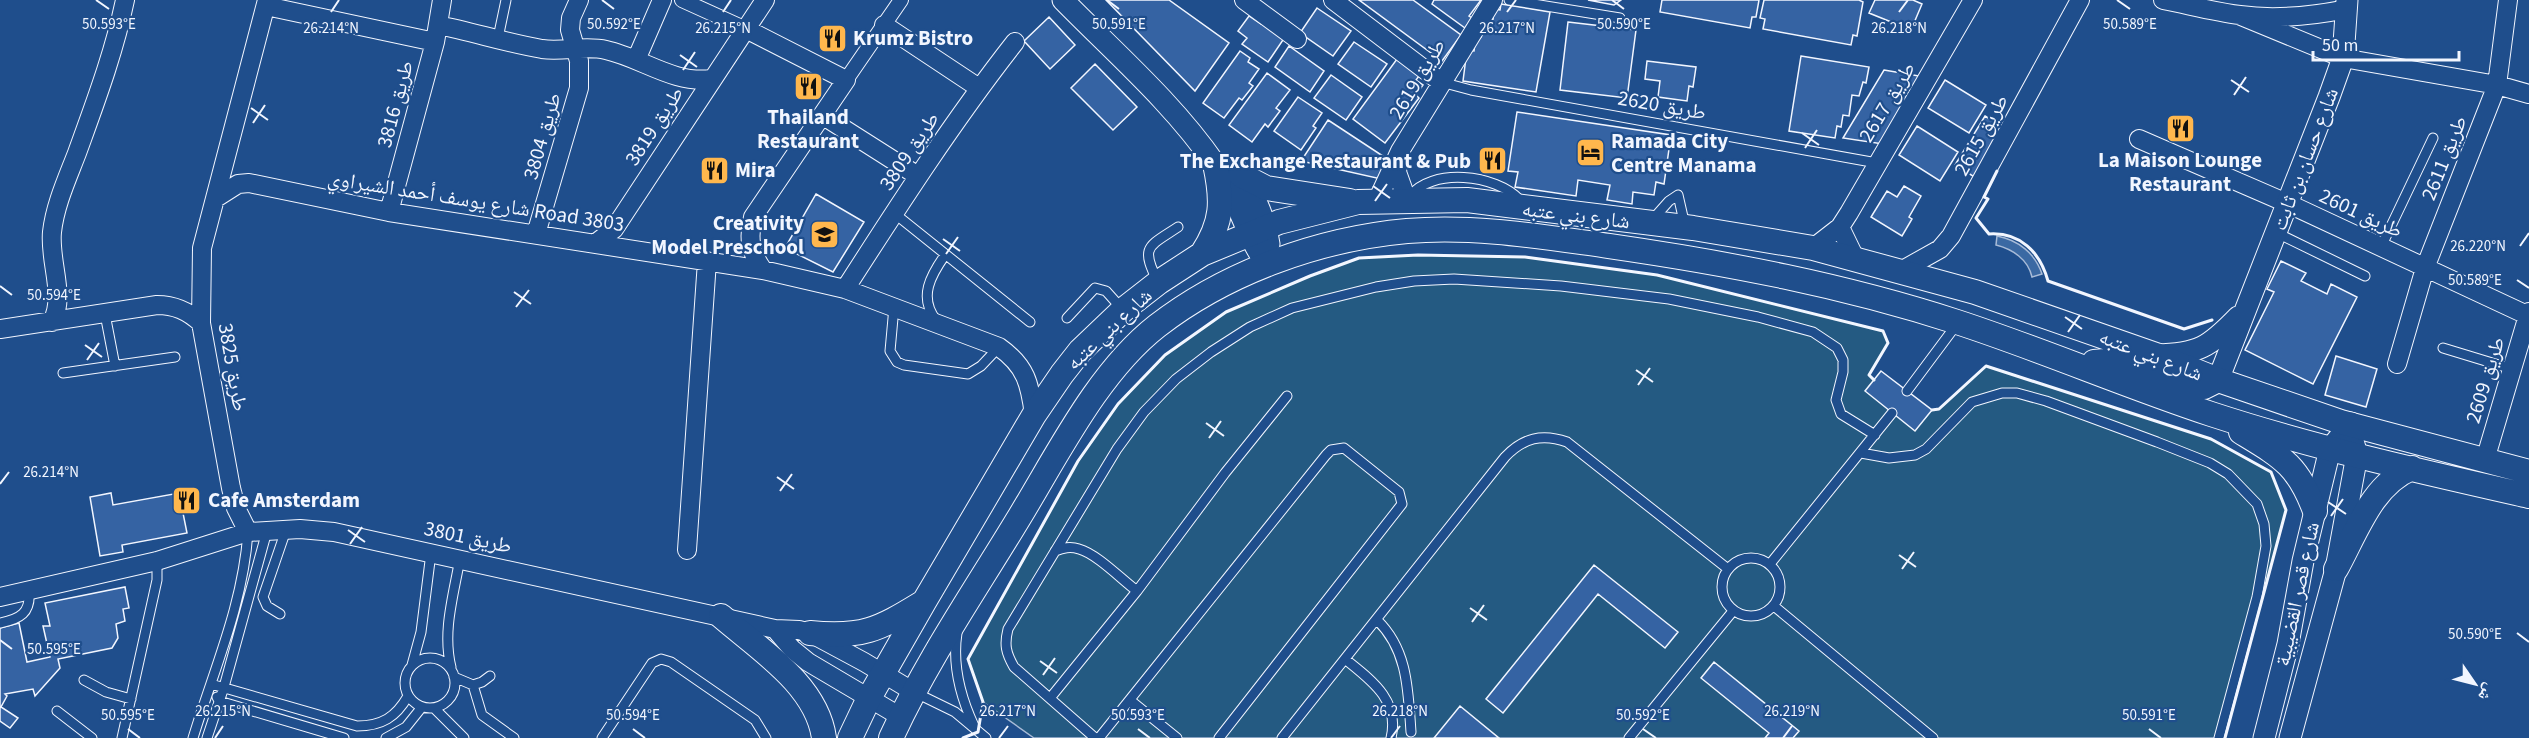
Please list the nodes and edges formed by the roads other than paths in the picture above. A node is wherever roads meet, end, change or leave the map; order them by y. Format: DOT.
graph roads {
  1 [pos="125,0"];
  2 [pos="442,0"];
  3 [pos="506,0"];
  4 [pos="579,0"];
  5 [pos="662,0"];
  6 [pos="682,0"];
  7 [pos="765,0"];
  8 [pos="901,0"];
  9 [pos="1063,0"];
  10 [pos="1244,0"];
  11 [pos="1334,0"];
  12 [pos="1493,0"];
  13 [pos="1509,0"];
  14 [pos="1973,0"];
  15 [pos="2080,0"];
  16 [pos="2163,0"];
  17 [pos="2508,0"];
  18 [pos="267,3"];
  19 [pos="2347,4"];
  20 [pos="2241,16"];
  21 [pos="1620,18"];
  22 [pos="884,25"];
  23 [pos="746,29"];
  24 [pos="437,33"];
  25 [pos="498,38"];
  26 [pos="1297,39"];
  27 [pos="1015,42"];
  28 [pos="575,49"];
  29 [pos="2343,58"];
  30 [pos="636,60"];
  31 [pos="711,79"];
  32 [pos="846,80"];
  33 [pos="1441,82"];
  34 [pos="2497,85"];
  35 [pos="979,88"];
  36 [pos="2529,94"];
  37 [pos="822,115"];
  38 [pos="1190,130"];
  39 [pos="2433,138"];
  40 [pos="2139,139"];
  41 [pos="1400,151"];
  42 [pos="1877,163"];
  43 [pos="1215,164"];
  44 [pos="1241,175"];
  45 [pos="918,176"];
  46 [pos="216,198"];
  47 [pos="1407,200"];
  48 [pos="1367,201"];
  49 [pos="2289,204"];
  50 [pos="389,212"];
  51 [pos="894,213"];
  52 [pos="1844,220"];
  53 [pos="1649,223"];
  54 [pos="1178,227"];
  55 [pos="1693,228"];
  56 [pos="1258,230"];
  57 [pos="2277,233"];
  58 [pos="536,234"];
  59 [pos="596,243"];
  60 [pos="2381,247"];
  61 [pos="1813,248"];
  62 [pos="1202,254"];
  63 [pos="945,255"];
  64 [pos="1855,258"];
  65 [pos="707,261"];
  66 [pos="1267,265"];
  67 [pos="2425,268"];
  68 [pos="763,270"];
  69 [pos="1899,272"];
  70 [pos="2365,276"];
  71 [pos="1159,282"];
  72 [pos="845,289"];
  73 [pos="1974,292"];
  74 [pos="894,307"];
  75 [pos="1123,310"];
  76 [pos="2243,312"];
  77 [pos="105,314"];
  78 [pos="2529,314"];
  79 [pos="1067,318"];
  80 [pos="52,322"];
  81 [pos="1030,322"];
  82 [pos="1958,322"];
  83 [pos="201,323"];
  84 [pos="939,323"];
  85 [pos="0,330"];
  86 [pos="999,347"];
  87 [pos="2443,348"];
  88 [pos="2156,354"];
  89 [pos="175,357"];
  90 [pos="2397,364"];
  91 [pos="114,366"];
  92 [pos="2077,366"];
  93 [pos="2512,369"];
  94 [pos="63,373"];
  95 [pos="2218,380"];
  96 [pos="1907,391"];
  97 [pos="1287,396"];
  98 [pos="1892,413"];
  99 [pos="1034,415"];
  100 [pos="2214,415"];
  101 [pos="2346,424"];
  102 [pos="1875,435"];
  103 [pos="2330,449"];
  104 [pos="1861,453"];
  105 [pos="2357,455"];
  106 [pos="2485,460"];
  107 [pos="2412,468"];
  108 [pos="2529,472"];
  109 [pos="2529,496"];
  110 [pos="2315,511"];
  111 [pos="286,530"];
  112 [pos="267,531"];
  113 [pos="248,532"];
  114 [pos="687,550"];
  115 [pos="1055,550"];
  116 [pos="431,553"];
  117 [pos="460,558"];
  118 [pos="158,561"];
  119 [pos="1770,564"];
  120 [pos="1728,569"];
  121 [pos="2336,569"];
  122 [pos="29,591"];
  123 [pos="1137,591"];
  124 [pos="0,597"];
  125 [pos="924,602"];
  126 [pos="1774,606"];
  127 [pos="1733,611"];
  128 [pos="280,614"];
  129 [pos="960,614"];
  130 [pos="721,616"];
  131 [pos="1377,620"];
  132 [pos="0,623"];
  133 [pos="775,629"];
  134 [pos="234,630"];
  135 [pos="810,633"];
  136 [pos="1345,659"];
  137 [pos="412,666"];
  138 [pos="453,673"];
  139 [pos="884,673"];
  140 [pos="490,676"];
  141 [pos="84,680"];
  142 [pos="211,684"];
  143 [pos="473,685"];
  144 [pos="224,687"];
  145 [pos="915,692"];
  146 [pos="408,696"];
  147 [pos="1051,697"];
  148 [pos="869,698"];
  149 [pos="131,699"];
  150 [pos="219,700"];
  151 [pos="1130,700"];
  152 [pos="422,707"];
  153 [pos="434,708"];
  154 [pos="57,711"];
  155 [pos="383,722"];
  156 [pos="974,726"];
  157 [pos="896,728"];
  158 [pos="1411,732"];
  159 [pos="389,737"];
  160 [pos="92,738"];
  161 [pos="122,738"];
  162 [pos="193,738"];
  163 [pos="207,738"];
  164 [pos="344,738"];
  165 [pos="464,738"];
  166 [pos="514,738"];
  167 [pos="602,738"];
  168 [pos="766,738"];
  169 [pos="824,738"];
  170 [pos="850,738"];
  171 [pos="986,738"];
  172 [pos="1097,738"];
  173 [pos="1177,738"];
  174 [pos="1219,738"];
  175 [pos="1281,738"];
  176 [pos="1391,738"];
  177 [pos="1629,738"];
  178 [pos="1933,738"];
  179 [pos="2219,738"];
  180 [pos="2264,738"];
  181 [pos="2290,738"];
  1 -- 80 [label="street"];
  2 -- 24 [label="street, طريق 3816"];
  3 -- 25 [label="lane"];
  4 -- 28 [label="street, طريق 3804"];
  5 -- 30 [label="street"];
  6 -- 23 [label="street"];
  7 -- 23 [label="street, طريق 3819"];
  8 -- 22 [label="street"];
  9 -- 38 [label="street"];
  10 -- 26 [label="street"];
  11 -- 33 [label="street"];
  12 -- 33 [label="street, طريق 2619"];
  13 -- 21 [label="lane"];
  14 -- 42 [label="street, طريق 2617"];
  15 -- 69 [label="street, طريق 2615"];
  16 -- 20 [label="street"];
  17 -- 34 [label="street, طريق 2611"];
  18 -- 24 [label="street, طريق 3816"];
  18 -- 46 [label="street, طريق 3825"];
  19 -- 20 [label="street"];
  19 -- 29 [label="street, شارع حسان بن ثابت"];
  20 -- 29 [label="street"];
  22 -- 32 [label="street"];
  22 -- 35 [label="street"];
  23 -- 31 [label="street, طريق 3819"];
  23 -- 32 [label="street"];
  24 -- 25 [label="street"];
  24 -- 50 [label="street, طريق 3816"];
  25 -- 28 [label="street"];
  27 -- 35 [label="street, طريق 3809"];
  28 -- 30 [label="street"];
  28 -- 58 [label="street, طريق 3804"];
  29 -- 34 [label="street"];
  29 -- 49 [label="street, شارع حسان بن ثابت"];
  30 -- 31 [label="street"];
  31 -- 59 [label="street, طريق 3819"];
  32 -- 37 [label="street"];
  33 -- 41 [label="street, طريق 2619"];
  33 -- 42 [label="lane, طريق 2620"];
  34 -- 36 [label="street"];
  34 -- 67 [label="street, طريق 2611"];
  35 -- 45 [label="street, طريق 3809"];
  37 -- 45 [label="street"];
  37 -- 68 [label="street"];
  38 -- 43 [label="street"];
  38 -- 44 [label="street"];
  39 -- 60 [label="lane"];
  40 -- 49 [label="street, طريق 2601"];
  41 -- 47 [label="street, طريق 2619"];
  41 -- 48 [label="street, طريق 2619"];
  42 -- 52 [label="street, طريق 2617"];
  43 -- 56 [label="street"];
  43 -- 62 [label="main road"];
  44 -- 48 [label="main road"];
  44 -- 56 [label="street"];
  45 -- 51 [label="street, طريق 3809"];
  46 -- 50 [label="street, شارع يوسف أحمد الشيراوي Road 3803"];
  46 -- 83 [label="street, طريق 3825"];
  47 -- 48 [label="main road, شارع بني عتبه"];
  47 -- 53 [label="main road, شارع بني عتبه"];
  48 -- 56 [label="main road, شارع بني عتبه"];
  49 -- 57 [label="street, شارع حسان بن ثابت"];
  49 -- 60 [label="street, طريق 2601"];
  50 -- 58 [label="street, شارع يوسف أحمد الشيراوي Road 3803"];
  51 -- 63 [label="lane"];
  51 -- 72 [label="street, طريق 3809"];
  52 -- 61 [label="street, طريق 2617"];
  52 -- 64 [label="street"];
  53 -- 55 [label="main road, شارع بني عتبه"];
  53 -- 55 [label="lane"];
  54 -- 71 [label="lane"];
  55 -- 61 [label="main road, شارع بني عتبه"];
  56 -- 62 [label="main road, شارع بني عتبه"];
  56 -- 66 [label="street"];
  57 -- 70 [label="lane"];
  57 -- 76 [label="street, شارع حسان بن ثابت"];
  58 -- 59 [label="street, شارع يوسف أحمد الشيراوي Road 3803"];
  59 -- 65 [label="street, شارع يوسف أحمد الشيراوي Road 3803"];
  60 -- 67 [label="street, طريق 2601"];
  61 -- 64 [label="main road, شارع بني عتبه"];
  62 -- 71 [label="main road, شارع بني عتبه"];
  63 -- 81 [label="lane"];
  63 -- 84 [label="lane"];
  64 -- 69 [label="main road, شارع بني عتبه"];
  65 -- 68 [label="street, شارع يوسف أحمد الشيراوي Road 3803"];
  65 -- 114 [label="street"];
  66 -- 82 [label="main road, شارع بني عتبه"];
  66 -- 129 [label="main road, شارع بني عتبه"];
  67 -- 78 [label="street, طريق 2601"];
  67 -- 90 [label="street, طريق 2611"];
  68 -- 72 [label="street, شارع يوسف أحمد الشيراوي Road 3803"];
  69 -- 73 [label="main road, شارع بني عتبه"];
  71 -- 75 [label="main road, شارع بني عتبه"];
  72 -- 74 [label="street, شارع يوسف أحمد الشيراوي Road 3803"];
  73 -- 82 [label="main road"];
  73 -- 88 [label="main road, شارع بني عتبه"];
  74 -- 84 [label="street, شارع يوسف أحمد الشيراوي Road 3803"];
  74 -- 86 [label="lane"];
  75 -- 79 [label="lane"];
  75 -- 99 [label="main road, شارع بني عتبه"];
  76 -- 88 [label="street, شارع حسان بن ثابت"];
  76 -- 95 [label="street, شارع حسان بن ثابت"];
  77 -- 80 [label="street"];
  77 -- 83 [label="street"];
  77 -- 91 [label="lane"];
  78 -- 93 [label="street, طريق 2609"];
  80 -- 85 [label="street"];
  82 -- 92 [label="main road, شارع بني عتبه"];
  82 -- 96 [label="lane"];
  83 -- 113 [label="street, طريق 3825"];
  84 -- 86 [label="street, شارع يوسف أحمد الشيراوي Road 3803"];
  86 -- 99 [label="street, شارع يوسف أحمد الشيراوي Road 3803"];
  87 -- 93 [label="lane"];
  88 -- 95 [label="main road, شارع بني عتبه"];
  89 -- 91 [label="lane"];
  91 -- 94 [label="lane"];
  92 -- 95 [label="main road"];
  92 -- 100 [label="main road, شارع بني عتبه"];
  93 -- 106 [label="street, طريق 2609"];
  95 -- 101 [label="main road, شارع بني عتبه"];
  97 -- 123 [label="lane"];
  98 -- 102 [label="lane"];
  99 -- 125 [label="main road, شارع بني عتبه"];
  100 -- 103 [label="main road, شارع بني عتبه"];
  100 -- 110 [label="main road"];
  101 -- 103 [label="street"];
  101 -- 105 [label="street"];
  101 -- 106 [label="main road, شارع بني عتبه"];
  102 -- 104 [label="lane"];
  102 -- 115 [label="lane"];
  103 -- 105 [label="main road, شارع بني عتبه"];
  103 -- 110 [label="street, شارع قصر القضيبية"];
  104 -- 119 [label="lane"];
  104 -- 179 [label="lane"];
  105 -- 107 [label="main road, شارع بني عتبه"];
  105 -- 121 [label="street, شارع قصر القضيبية"];
  106 -- 108 [label="main road, شارع بني عتبه"];
  107 -- 109 [label="main road, شارع بني عتبه"];
  107 -- 121 [label="main road"];
  110 -- 180 [label="street, شارع قصر القضيبية"];
  111 -- 112 [label="street, طريق 3801"];
  111 -- 116 [label="street, طريق 3801"];
  111 -- 128 [label="lane"];
  112 -- 113 [label="street, طريق 3801"];
  112 -- 134 [label="lane"];
  113 -- 118 [label="street, طريق 3801"];
  113 -- 134 [label="lane"];
  115 -- 123 [label="lane"];
  115 -- 147 [label="lane"];
  116 -- 117 [label="street, طريق 3801"];
  116 -- 137 [label="lane"];
  117 -- 130 [label="street, طريق 3801"];
  117 -- 138 [label="lane"];
  118 -- 122 [label="street, طريق 3801"];
  118 -- 149 [label="lane"];
  119 -- 120 [label="lane"];
  119 -- 126 [label="lane"];
  120 -- 127 [label="lane"];
  120 -- 131 [label="lane"];
  121 -- 181 [label="street, شارع قصر القضيبية"];
  122 -- 124 [label="street, طريق 3801"];
  122 -- 132 [label="lane"];
  123 -- 147 [label="lane"];
  125 -- 135 [label="main road"];
  125 -- 139 [label="main road, شارع بني عتبه"];
  126 -- 127 [label="lane"];
  126 -- 178 [label="lane"];
  127 -- 177 [label="lane"];
  129 -- 145 [label="main road, شارع بني عتبه"];
  129 -- 156 [label="lane"];
  130 -- 133 [label="street, طريق 3801"];
  130 -- 169 [label="main road"];
  131 -- 136 [label="lane"];
  131 -- 158 [label="lane"];
  133 -- 135 [label="street, طريق 3801"];
  133 -- 148 [label="street"];
  134 -- 142 [label="lane"];
  134 -- 144 [label="lane"];
  135 -- 139 [label="street"];
  136 -- 175 [label="lane"];
  136 -- 176 [label="lane"];
  137 -- 138 [label="lane"];
  137 -- 146 [label="lane"];
  138 -- 143 [label="lane"];
  138 -- 153 [label="lane"];
  139 -- 145 [label="street"];
  139 -- 148 [label="main road, شارع بني عتبه"];
  140 -- 143 [label="lane"];
  141 -- 149 [label="lane"];
  142 -- 144 [label="lane"];
  142 -- 150 [label="lane"];
  142 -- 162 [label="lane"];
  143 -- 166 [label="lane"];
  144 -- 150 [label="lane"];
  144 -- 155 [label="lane"];
  145 -- 156 [label="lane"];
  145 -- 157 [label="main road, شارع بني عتبه"];
  146 -- 152 [label="lane"];
  146 -- 155 [label="lane"];
  147 -- 172 [label="lane"];
  148 -- 157 [label="street"];
  148 -- 170 [label="main road, شارع بني عتبه"];
  149 -- 161 [label="lane"];
  150 -- 163 [label="lane"];
  150 -- 164 [label="lane"];
  151 -- 172 [label="lane"];
  151 -- 173 [label="lane"];
  151 -- 174 [label="lane"];
  152 -- 153 [label="lane"];
  152 -- 159 [label="lane"];
  153 -- 165 [label="lane"];
  154 -- 160 [label="lane"];
  155 -- 159 [label="lane"];
  156 -- 171 [label="lane"];
  167 -- 168 [label="lane"];
}
